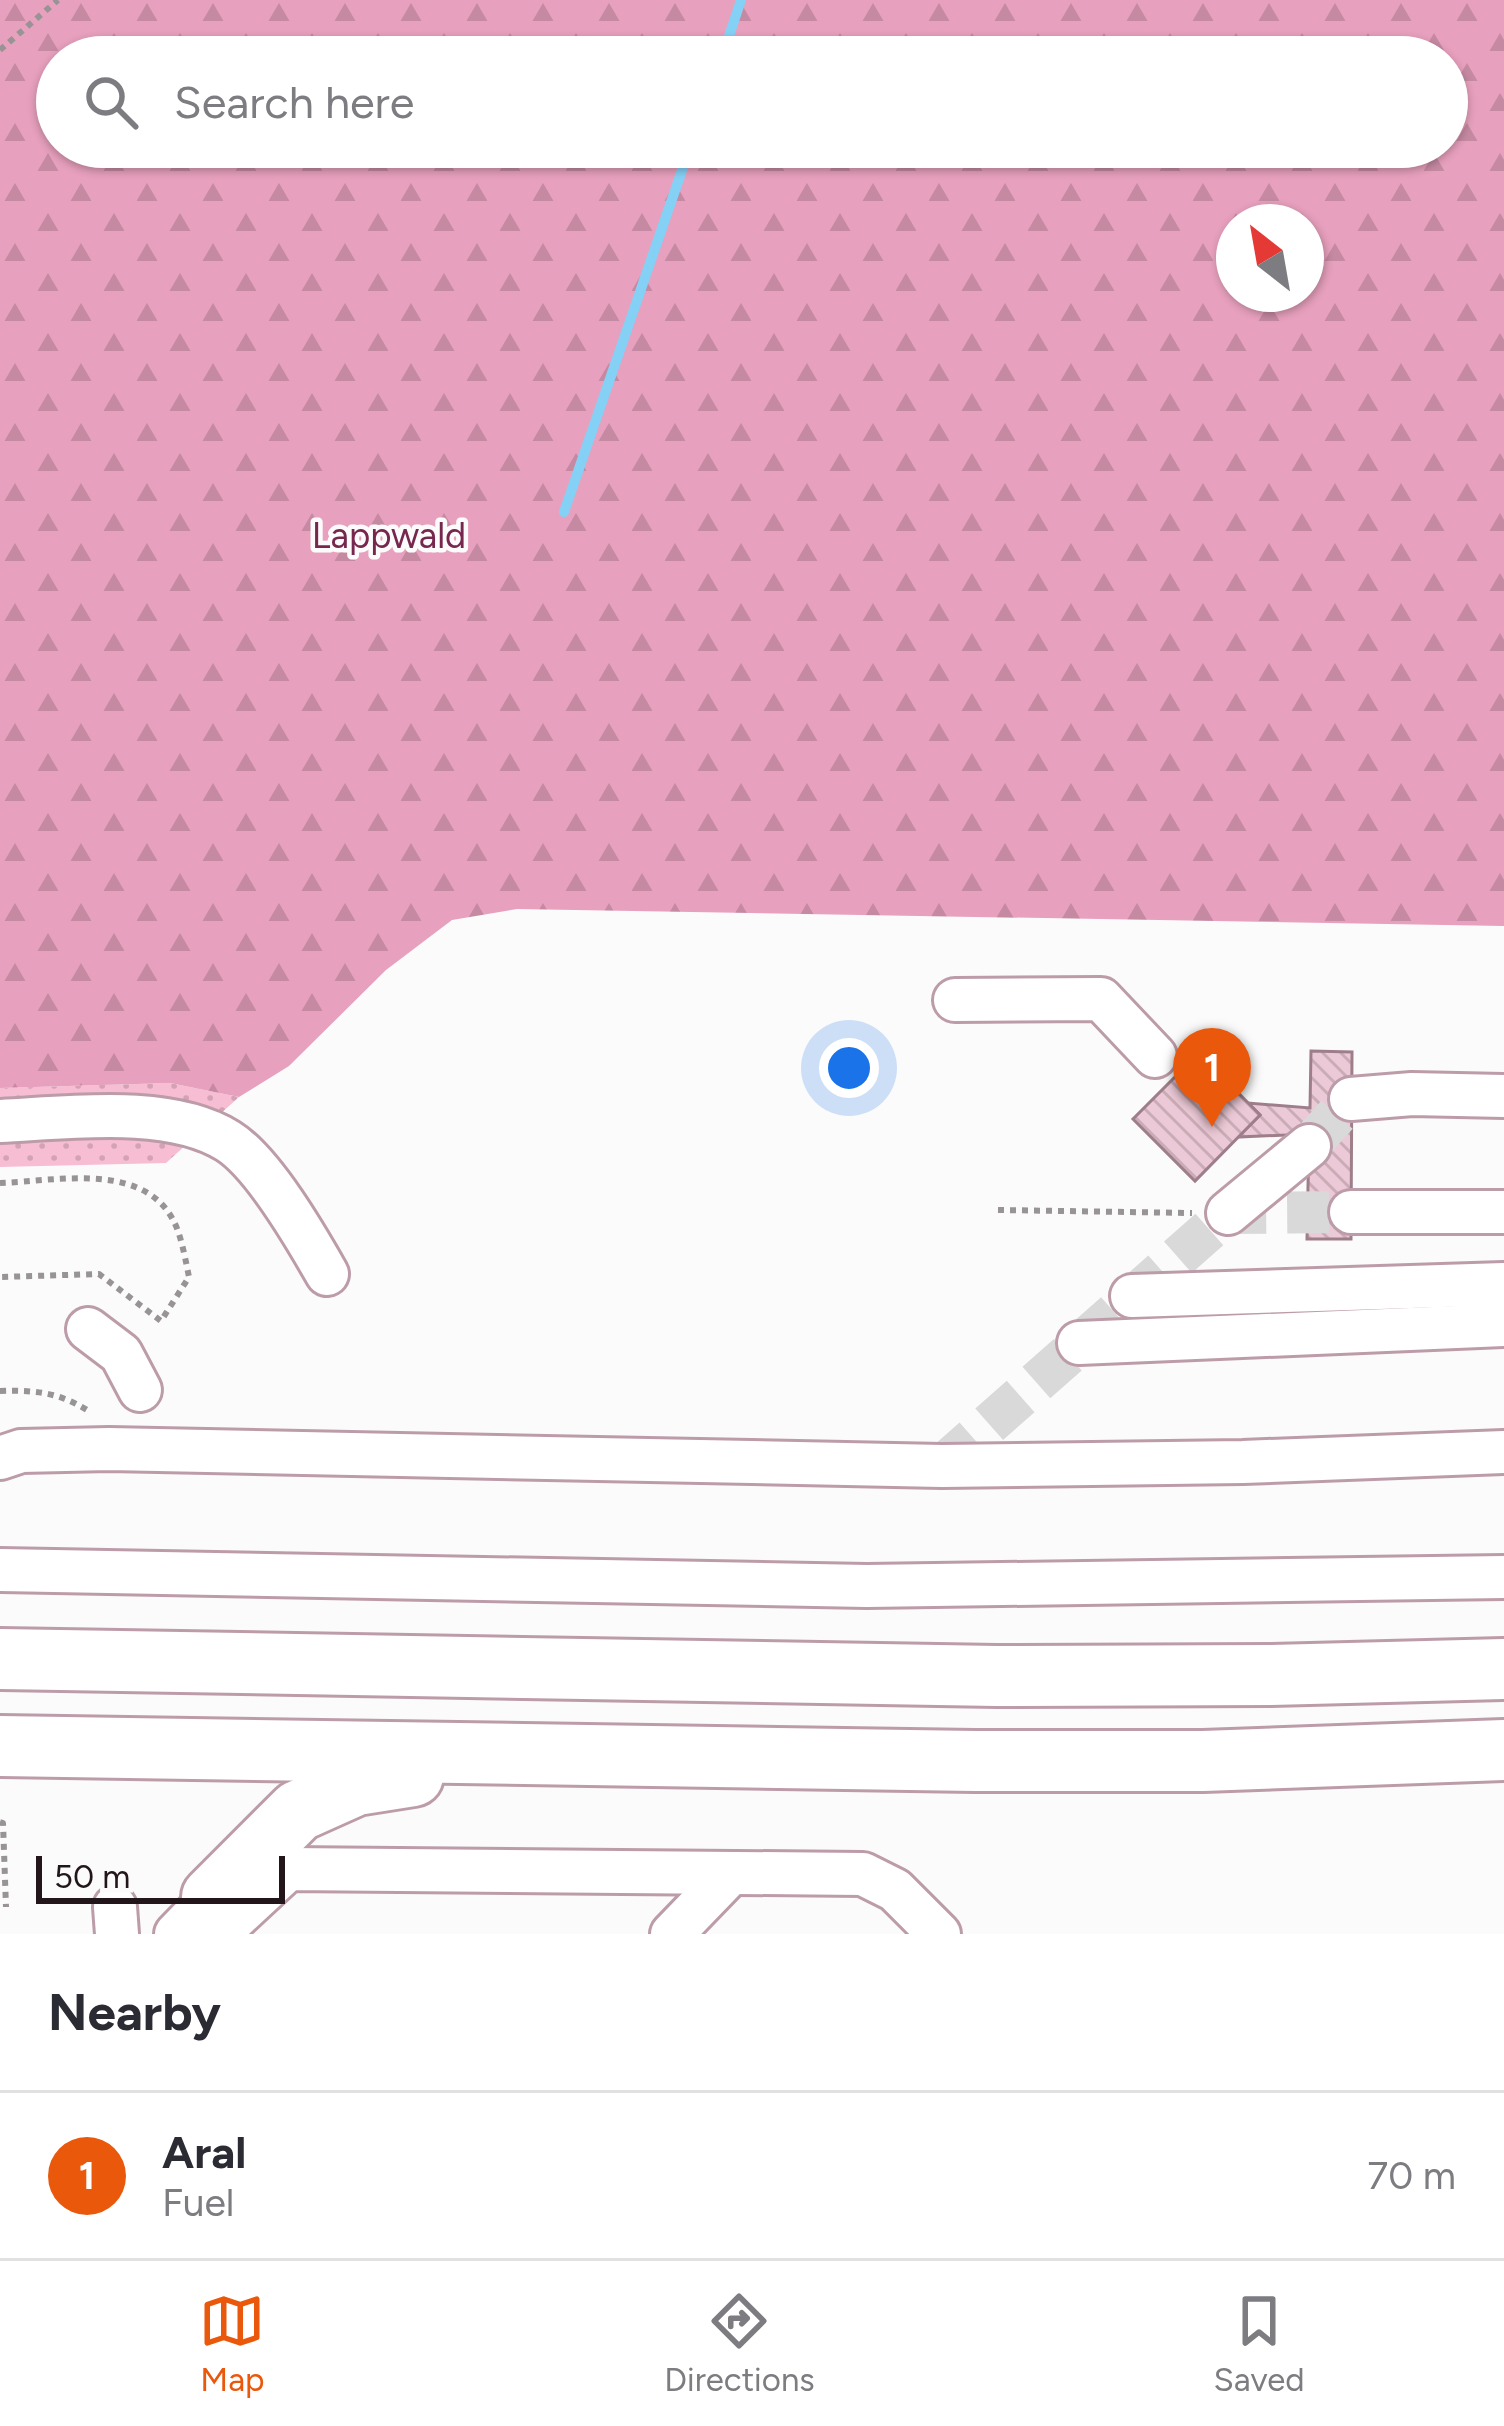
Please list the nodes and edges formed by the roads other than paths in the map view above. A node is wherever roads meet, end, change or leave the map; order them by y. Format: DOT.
graph roads {
  1 [pos="955,1000"];
  2 [pos="1155,1056"];
  3 [pos="1504,1096"];
  4 [pos="1352,1099"];
  5 [pos="0,1120"];
  6 [pos="1309,1146"];
  7 [pos="1351,1212"];
  8 [pos="1504,1212"];
  9 [pos="1228,1213"];
  10 [pos="327,1274"];
  11 [pos="1504,1284"];
  12 [pos="1132,1296"];
  13 [pos="1504,1325"];
  14 [pos="88,1329"];
  15 [pos="1079,1343"];
  16 [pos="134,1378"];
  17 [pos="1504,1452"];
  18 [pos="0,1458"];
  19 [pos="0,1570"];
  20 [pos="1504,1576"];
  21 [pos="0,1659"];
  22 [pos="1504,1669"];
  23 [pos="0,1747"];
  24 [pos="1504,1750"];
  25 [pos="555,1754"];
  26 [pos="730,1874"];
  27 [pos="202,1922"];
  28 [pos="672,1934"];
  29 [pos="939,1934"];
  1 -- 2 [label="lane"];
  3 -- 4 [label="lane"];
  5 -- 10 [label="lane"];
  6 -- 9 [label="lane"];
  7 -- 8 [label="lane"];
  11 -- 12 [label="lane"];
  13 -- 15 [label="lane"];
  14 -- 16 [label="lane"];
  17 -- 18 [label="lane"];
  19 -- 20 [label="lane"];
  21 -- 22 [label="highway"];
  23 -- 25 [label="highway"];
  24 -- 25 [label="highway"];
  25 -- 27 [label="highway"];
  26 -- 27 [label="lane"];
  26 -- 28 [label="lane"];
  26 -- 29 [label="lane"];
}
